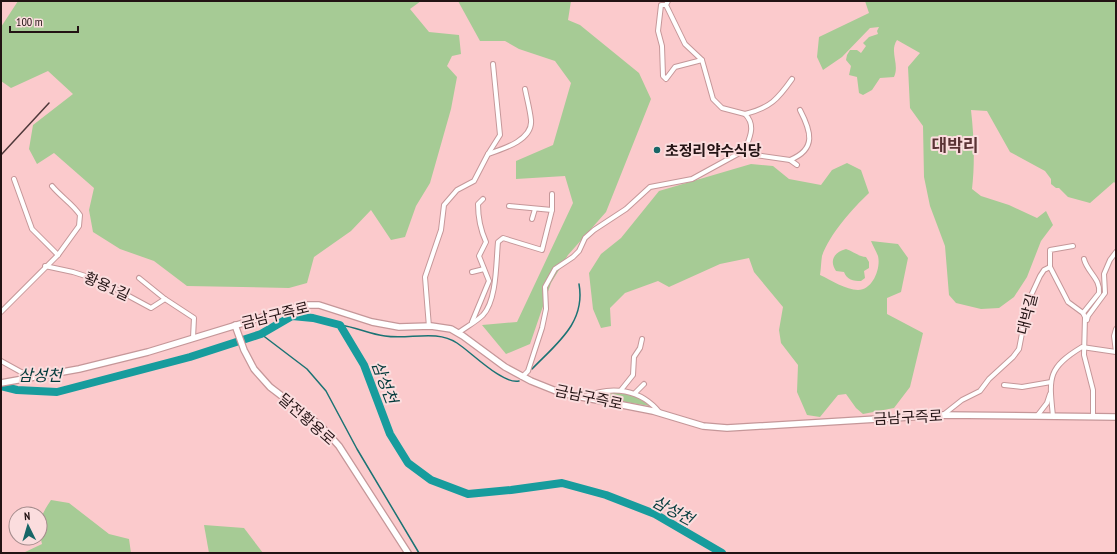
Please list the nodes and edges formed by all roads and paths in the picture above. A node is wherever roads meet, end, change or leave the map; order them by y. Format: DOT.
graph roads {
  1 [pos="667,3"];
  2 [pos="702,60"];
  3 [pos="494,64"];
  4 [pos="792,79"];
  5 [pos="525,89"];
  6 [pos="800,110"];
  7 [pos="745,114"];
  8 [pos="745,150"];
  9 [pos="488,154"];
  10 [pos="790,160"];
  11 [pos="797,165"];
  12 [pos="14,179"];
  13 [pos="52,186"];
  14 [pos="552,194"];
  15 [pos="483,199"];
  16 [pos="509,206"];
  17 [pos="535,209"];
  18 [pos="552,210"];
  19 [pos="532,219"];
  20 [pos="1073,246"];
  21 [pos="1116,252"];
  22 [pos="58,255"];
  23 [pos="1084,259"];
  24 [pos="45,266"];
  25 [pos="1050,267"];
  26 [pos="484,269"];
  27 [pos="472,272"];
  28 [pos="139,278"];
  29 [pos="165,299"];
  30 [pos="1,312"];
  31 [pos="1082,313"];
  32 [pos="472,323"];
  33 [pos="1086,323"];
  34 [pos="429,326"];
  35 [pos="236,328"];
  36 [pos="1116,329"];
  37 [pos="458,333"];
  38 [pos="193,338"];
  39 [pos="642,339"];
  40 [pos="1085,346"];
  41 [pos="1116,352"];
  42 [pos="1,361"];
  43 [pos="40,376"];
  44 [pos="522,377"];
  45 [pos="1051,382"];
  46 [pos="1,383"];
  47 [pos="644,384"];
  48 [pos="1004,385"];
  49 [pos="621,390"];
  50 [pos="1051,392"];
  51 [pos="635,393"];
  52 [pos="582,398"];
  53 [pos="660,413"];
  54 [pos="943,415"];
  55 [pos="1037,416"];
  56 [pos="1053,416"];
  57 [pos="1093,416"];
  58 [pos="1116,417"];
  59 [pos="408,553"];
  1 -- 2 [label="street"];
  1 -- 2 [label="street"];
  2 -- 7 [label="street"];
  3 -- 9 [label="street"];
  4 -- 7 [label="street"];
  5 -- 9 [label="street"];
  6 -- 10 [label="street"];
  7 -- 8 [label="street"];
  8 -- 10 [label="street"];
  8 -- 44 [label="street"];
  9 -- 34 [label="street"];
  10 -- 11 [label="street"];
  12 -- 22 [label="street"];
  13 -- 22 [label="street"];
  14 -- 18 [label="street"];
  15 -- 26 [label="street"];
  16 -- 17 [label="street"];
  17 -- 18 [label="street"];
  17 -- 19 [label="street"];
  18 -- 32 [label="street"];
  20 -- 25 [label="street"];
  21 -- 33 [label="street"];
  22 -- 24 [label="street"];
  23 -- 31 [label="street"];
  24 -- 29 [label="street, 황용1길"];
  24 -- 30 [label="street"];
  25 -- 31 [label="street"];
  25 -- 54 [label="street, 대박길"];
  26 -- 27 [label="street"];
  26 -- 32 [label="street"];
  28 -- 29 [label="street, 황용1길"];
  29 -- 38 [label="street, 황용1길"];
  31 -- 33 [label="street"];
  32 -- 37 [label="street"];
  33 -- 40 [label="street"];
  34 -- 35 [label="main road, 금남구즉로"];
  34 -- 37 [label="main road, 금남구즉로"];
  35 -- 38 [label="main road, 금남구즉로"];
  35 -- 59 [label="main road, 달전황용로"];
  36 -- 41 [label="street"];
  37 -- 44 [label="main road, 금남구즉로"];
  38 -- 43 [label="main road, 금남구즉로"];
  39 -- 49 [label="street"];
  40 -- 41 [label="street"];
  40 -- 45 [label="street"];
  40 -- 57 [label="street"];
  42 -- 43 [label="street, 금남구즉로"];
  43 -- 46 [label="main road, 금남구즉로"];
  44 -- 52 [label="main road, 금남구즉로"];
  45 -- 48 [label="street"];
  45 -- 50 [label="street"];
  47 -- 51 [label="street"];
  49 -- 51 [label="street"];
  49 -- 52 [label="street"];
  50 -- 55 [label="street"];
  50 -- 56 [label="street"];
  51 -- 53 [label="street"];
  52 -- 53 [label="main road, 금남구즉로"];
  53 -- 54 [label="main road, 금남구즉로"];
  54 -- 55 [label="main road, 금남구즉로"];
  55 -- 56 [label="main road, 금남구즉로"];
  56 -- 57 [label="main road, 금남구즉로"];
  57 -- 58 [label="main road, 금남구즉로"];
}
